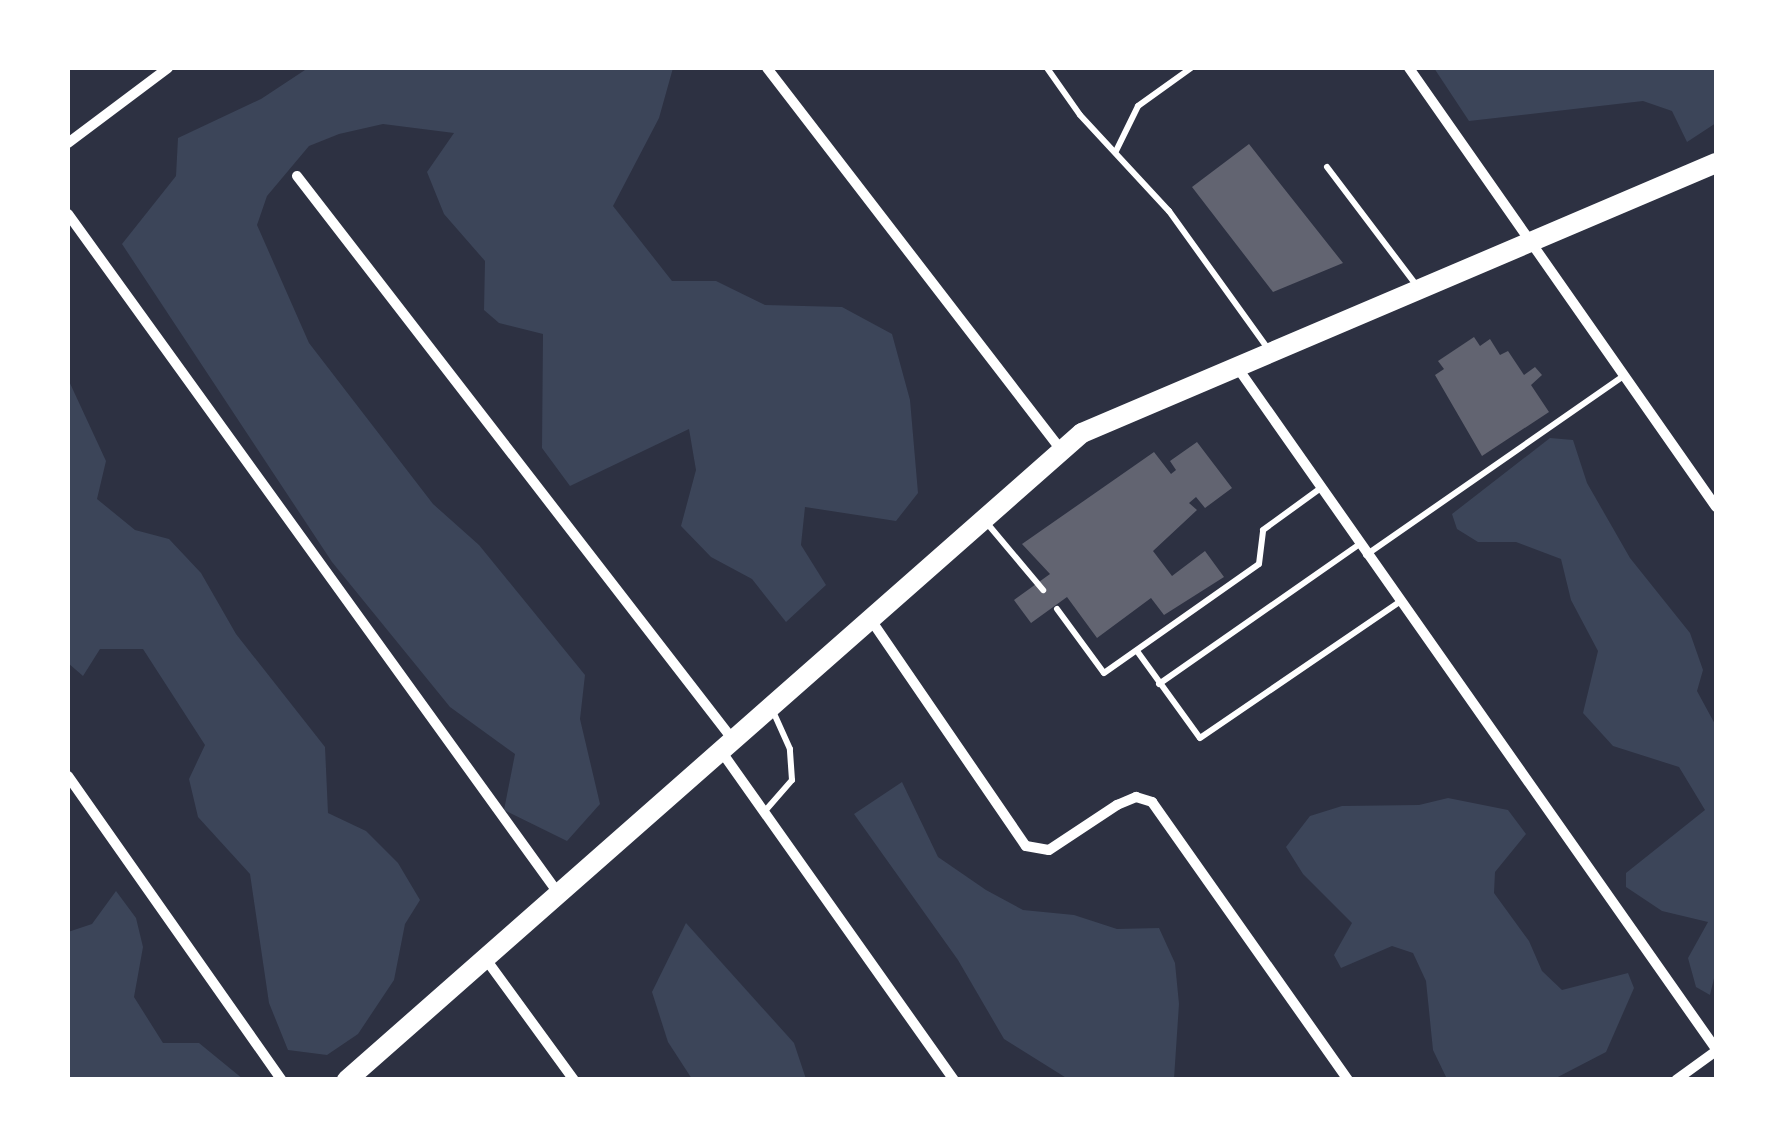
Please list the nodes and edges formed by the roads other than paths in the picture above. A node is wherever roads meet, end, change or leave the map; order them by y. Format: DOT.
graph roads {
  1 [pos="168,68"];
  2 [pos="767,68"];
  3 [pos="1047,68"];
  4 [pos="1191,68"];
  5 [pos="1408,68"];
  6 [pos="68,143"];
  7 [pos="1116,151"];
  8 [pos="1716,162"];
  9 [pos="1327,168"];
  10 [pos="297,176"];
  11 [pos="68,214"];
  12 [pos="1531,242"];
  13 [pos="1419,288"];
  14 [pos="1269,352"];
  15 [pos="1236,366"];
  16 [pos="1624,376"];
  17 [pos="1062,451"];
  18 [pos="1318,490"];
  19 [pos="1716,508"];
  20 [pos="984,519"];
  21 [pos="1357,546"];
  22 [pos="1365,556"];
  23 [pos="1043,590"];
  24 [pos="1398,603"];
  25 [pos="1057,610"];
  26 [pos="871,620"];
  27 [pos="1137,651"];
  28 [pos="1159,684"];
  29 [pos="771,708"];
  30 [pos="727,746"];
  31 [pos="68,776"];
  32 [pos="764,812"];
  33 [pos="558,893"];
  34 [pos="484,958"];
  35 [pos="1716,1050"];
  36 [pos="282,1080"];
  37 [pos="346,1080"];
  38 [pos="574,1080"];
  39 [pos="954,1080"];
  40 [pos="1348,1080"];
  41 [pos="1676,1080"];
  1 -- 6 [label="street"];
  2 -- 17 [label="street"];
  3 -- 7 [label="lane"];
  4 -- 7 [label="lane"];
  5 -- 12 [label="street"];
  7 -- 14 [label="lane"];
  8 -- 12 [label="main road"];
  9 -- 13 [label="lane"];
  10 -- 30 [label="street"];
  11 -- 33 [label="street"];
  12 -- 13 [label="main road"];
  12 -- 16 [label="street"];
  13 -- 14 [label="main road"];
  14 -- 15 [label="main road"];
  15 -- 17 [label="main road"];
  15 -- 18 [label="street"];
  16 -- 19 [label="street"];
  16 -- 22 [label="lane"];
  17 -- 20 [label="main road"];
  18 -- 21 [label="street"];
  18 -- 27 [label="lane"];
  20 -- 23 [label="lane"];
  20 -- 26 [label="main road"];
  21 -- 22 [label="street"];
  21 -- 28 [label="lane"];
  22 -- 24 [label="street"];
  24 -- 28 [label="lane"];
  24 -- 35 [label="street"];
  25 -- 27 [label="lane"];
  26 -- 29 [label="main road"];
  26 -- 40 [label="street"];
  27 -- 28 [label="lane"];
  29 -- 30 [label="main road"];
  29 -- 32 [label="lane"];
  30 -- 32 [label="street"];
  30 -- 33 [label="main road"];
  31 -- 36 [label="street"];
  32 -- 39 [label="street"];
  33 -- 34 [label="main road"];
  34 -- 37 [label="main road"];
  34 -- 38 [label="street"];
  35 -- 41 [label="street"];
}
